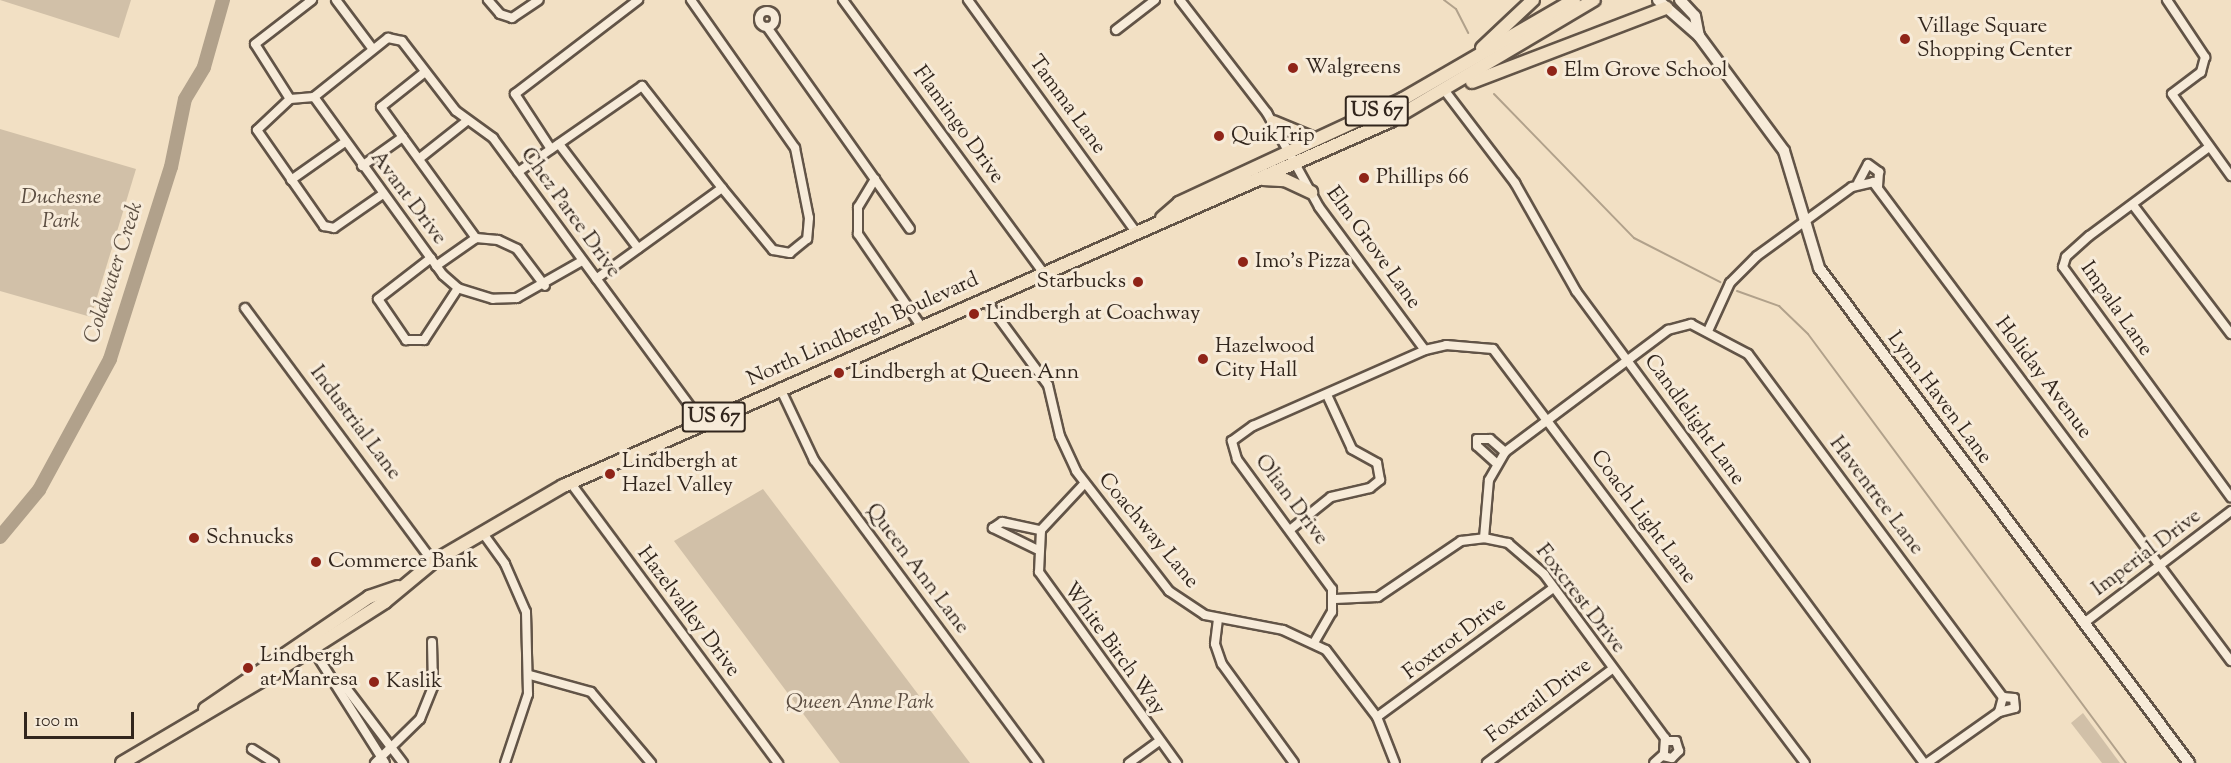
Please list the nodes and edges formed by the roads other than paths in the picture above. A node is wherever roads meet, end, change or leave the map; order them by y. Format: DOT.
graph roads {
  1 [pos="312,0"];
  2 [pos="336,0"];
  3 [pos="488,0"];
  4 [pos="539,0"];
  5 [pos="638,0"];
  6 [pos="691,0"];
  7 [pos="843,0"];
  8 [pos="968,0"];
  9 [pos="1155,0"];
  10 [pos="1180,0"];
  11 [pos="1533,0"];
  12 [pos="1574,0"];
  13 [pos="1594,0"];
  14 [pos="1682,0"];
  15 [pos="2167,0"];
  16 [pos="1662,4"];
  17 [pos="766,27"];
  18 [pos="1116,30"];
  19 [pos="1700,36"];
  20 [pos="372,48"];
  21 [pos="1461,67"];
  22 [pos="425,72"];
  23 [pos="1446,91"];
  24 [pos="314,97"];
  25 [pos="290,99"];
  26 [pos="468,120"];
  27 [pos="1273,122"];
  28 [pos="403,137"];
  29 [pos="1314,139"];
  30 [pos="345,142"];
  31 [pos="559,144"];
  32 [pos="2209,147"];
  33 [pos="551,149"];
  34 [pos="1290,150"];
  35 [pos="420,158"];
  36 [pos="1296,163"];
  37 [pos="362,166"];
  38 [pos="518,172"];
  39 [pos="2231,176"];
  40 [pos="1262,178"];
  41 [pos="875,179"];
  42 [pos="291,180"];
  43 [pos="1858,183"];
  44 [pos="1878,187"];
  45 [pos="722,188"];
  46 [pos="1311,192"];
  47 [pos="383,194"];
  48 [pos="2133,205"];
  49 [pos="1160,220"];
  50 [pos="1805,223"];
  51 [pos="910,229"];
  52 [pos="1135,231"];
  53 [pos="476,238"];
  54 [pos="638,248"];
  55 [pos="430,258"];
  56 [pos="582,261"];
  57 [pos="436,266"];
  58 [pos="1043,272"];
  59 [pos="596,279"];
  60 [pos="545,286"];
  61 [pos="458,288"];
  62 [pos="984,298"];
  63 [pos="246,308"];
  64 [pos="921,326"];
  65 [pos="1708,331"];
  66 [pos="2231,334"];
  67 [pos="1425,350"];
  68 [pos="1627,359"];
  69 [pos="780,388"];
  70 [pos="1327,395"];
  71 [pos="1549,419"];
  72 [pos="702,422"];
  73 [pos="1505,452"];
  74 [pos="1496,463"];
  75 [pos="570,482"];
  76 [pos="1084,484"];
  77 [pos="2231,497"];
  78 [pos="2231,512"];
  79 [pos="1291,529"];
  80 [pos="1041,530"];
  81 [pos="482,532"];
  82 [pos="1484,538"];
  83 [pos="1036,549"];
  84 [pos="434,562"];
  85 [pos="2160,565"];
  86 [pos="398,587"];
  87 [pos="1553,588"];
  88 [pos="1335,599"];
  89 [pos="1218,620"];
  90 [pos="2084,623"];
  91 [pos="305,637"];
  92 [pos="1315,641"];
  93 [pos="432,642"];
  94 [pos="312,648"];
  95 [pos="2231,661"];
  96 [pos="1612,669"];
  97 [pos="530,675"];
  98 [pos="337,683"];
  99 [pos="2003,697"];
  100 [pos="202,711"];
  101 [pos="2000,711"];
  102 [pos="1377,717"];
  103 [pos="1160,741"];
  104 [pos="252,749"];
  105 [pos="394,750"];
  106 [pos="139,758"];
  107 [pos="381,761"];
  108 [pos="122,763"];
  109 [pos="274,763"];
  110 [pos="404,763"];
  111 [pos="506,763"];
  112 [pos="651,763"];
  113 [pos="778,763"];
  114 [pos="1038,763"];
  115 [pos="1129,763"];
  116 [pos="1177,763"];
  117 [pos="1294,763"];
  118 [pos="1395,763"];
  119 [pos="1487,763"];
  120 [pos="1654,763"];
  121 [pos="1805,763"];
  122 [pos="1925,763"];
  123 [pos="2189,763"];
  1 -- 25 [label="street"];
  2 -- 20 [label="street"];
  3 -- 4 [label="street"];
  5 -- 33 [label="street"];
  6 -- 45 [label="street"];
  7 -- 58 [label="street, Flamingo Drive"];
  8 -- 52 [label="street, Tamma Lane"];
  9 -- 18 [label="street"];
  10 -- 27 [label="street, Elm Grove Lane"];
  11 -- 21 [label="main road"];
  12 -- 21 [label="main road, North Lindbergh Boulevard / US 67"];
  13 -- 23 [label="main road, North Lindbergh Boulevard / US 67"];
  14 -- 16 [label="street"];
  14 -- 19 [label="street, Lynn Haven Lane"];
  15 -- 32 [label="street"];
  16 -- 19 [label="street, Lynn Haven Lane"];
  16 -- 23 [label="main road"];
  17 -- 41 [label="street"];
  19 -- 50 [label="street, Lynn Haven Lane"];
  20 -- 22 [label="street, Chez Paree Drive"];
  20 -- 24 [label="street"];
  21 -- 29 [label="main road, North Lindbergh Boulevard / US 67"];
  22 -- 26 [label="street, Chez Paree Drive"];
  22 -- 28 [label="street"];
  23 -- 36 [label="main road, North Lindbergh Boulevard / US 67"];
  23 -- 68 [label="street, Candlelight Lane"];
  24 -- 25 [label="street"];
  24 -- 30 [label="street, Avant Drive"];
  25 -- 42 [label="street"];
  26 -- 35 [label="street"];
  26 -- 38 [label="street, Chez Paree Drive"];
  27 -- 29 [label="main road"];
  27 -- 34 [label="street, Elm Grove Lane"];
  28 -- 35 [label="street"];
  28 -- 37 [label="street"];
  29 -- 34 [label="main road, North Lindbergh Boulevard / US 67"];
  30 -- 37 [label="street, Avant Drive"];
  30 -- 42 [label="street"];
  31 -- 33 [label="street"];
  31 -- 45 [label="street"];
  31 -- 54 [label="street"];
  32 -- 39 [label="street"];
  32 -- 48 [label="street, Impala Lane"];
  33 -- 38 [label="street"];
  34 -- 36 [label="street, Elm Grove Lane"];
  34 -- 49 [label="main road, North Lindbergh Boulevard / US 67"];
  35 -- 53 [label="street"];
  36 -- 40 [label="main road, North Lindbergh Boulevard / US 67"];
  36 -- 46 [label="street, Elm Grove Lane"];
  37 -- 47 [label="street, Avant Drive"];
  38 -- 56 [label="street, Chez Paree Drive"];
  40 -- 46 [label="main road"];
  40 -- 49 [label="main road, North Lindbergh Boulevard / US 67"];
  41 -- 51 [label="street"];
  41 -- 64 [label="street"];
  42 -- 47 [label="street"];
  43 -- 44 [label="street"];
  43 -- 44 [label="street, Holiday Avenue"];
  43 -- 50 [label="street"];
  44 -- 85 [label="street, Holiday Avenue"];
  45 -- 54 [label="street"];
  46 -- 67 [label="street, Elm Grove Lane"];
  47 -- 55 [label="street, Avant Drive"];
  48 -- 66 [label="street"];
  48 -- 77 [label="street, Impala Lane"];
  49 -- 52 [label="main road, North Lindbergh Boulevard / US 67"];
  50 -- 65 [label="street"];
  50 -- 90 [label="street, Lynn Haven Lane"];
  52 -- 58 [label="main road, North Lindbergh Boulevard / US 67"];
  53 -- 57 [label="street"];
  53 -- 60 [label="street"];
  54 -- 59 [label="street"];
  55 -- 57 [label="street, Avant Drive"];
  55 -- 61 [label="street"];
  56 -- 59 [label="street, Chez Paree Drive"];
  56 -- 60 [label="street"];
  57 -- 61 [label="street, Avant Drive"];
  58 -- 62 [label="main road, North Lindbergh Boulevard / US 67"];
  59 -- 72 [label="street, Chez Paree Drive"];
  60 -- 61 [label="street"];
  62 -- 64 [label="main road, North Lindbergh Boulevard / US 67"];
  62 -- 76 [label="street, Coachway Lane"];
  63 -- 84 [label="street, Industrial Lane"];
  64 -- 69 [label="main road, North Lindbergh Boulevard / US 67"];
  65 -- 68 [label="street, Haventree Lane"];
  65 -- 99 [label="street, Haventree Lane"];
  67 -- 70 [label="street, Olian Drive"];
  67 -- 71 [label="street, Coach Light Lane"];
  68 -- 71 [label="street"];
  68 -- 122 [label="street, Candlelight Lane"];
  69 -- 72 [label="main road, North Lindbergh Boulevard / US 67"];
  69 -- 114 [label="street, Queen Ann Lane"];
  70 -- 79 [label="street"];
  70 -- 79 [label="street, Olian Drive"];
  71 -- 73 [label="street"];
  71 -- 121 [label="street, Coach Light Lane"];
  72 -- 75 [label="main road, North Lindbergh Boulevard / US 67"];
  73 -- 74 [label="street"];
  73 -- 74 [label="street"];
  74 -- 82 [label="street"];
  75 -- 81 [label="main road, North Lindbergh Boulevard / US 67"];
  75 -- 113 [label="street, Hazelvalley Drive"];
  76 -- 80 [label="street, White Birch Way"];
  76 -- 89 [label="street, Coachway Lane"];
  78 -- 85 [label="street, Imperial Drive"];
  79 -- 88 [label="street, Olian Drive"];
  80 -- 83 [label="street, White Birch Way"];
  80 -- 83 [label="street"];
  81 -- 84 [label="main road, North Lindbergh Boulevard / US 67"];
  81 -- 97 [label="street"];
  82 -- 87 [label="street, Foxcrest Drive"];
  82 -- 88 [label="street"];
  83 -- 103 [label="street, White Birch Way"];
  84 -- 86 [label="main road, North Lindbergh Boulevard / US 67"];
  85 -- 90 [label="street, Imperial Drive"];
  85 -- 95 [label="street, Holiday Avenue"];
  86 -- 91 [label="main road, North Lindbergh Boulevard / US 67"];
  86 -- 94 [label="main road, North Lindbergh Boulevard / US 67"];
  87 -- 96 [label="street, Foxcrest Drive"];
  87 -- 102 [label="street, Foxtrot Drive"];
  88 -- 92 [label="street"];
  89 -- 92 [label="street, Coachway Lane"];
  89 -- 117 [label="street"];
  90 -- 123 [label="street, Lynn Haven Lane"];
  91 -- 94 [label="street"];
  91 -- 100 [label="main road, North Lindbergh Boulevard / US 67"];
  92 -- 102 [label="street"];
  93 -- 105 [label="street"];
  94 -- 98 [label="street"];
  94 -- 100 [label="main road, North Lindbergh Boulevard / US 67"];
  96 -- 119 [label="street, Foxtrail Drive"];
  96 -- 120 [label="street, Foxcrest Drive"];
  97 -- 111 [label="street"];
  97 -- 112 [label="street"];
  98 -- 105 [label="street"];
  98 -- 107 [label="street"];
  99 -- 101 [label="street"];
  99 -- 101 [label="street"];
  100 -- 106 [label="main road, North Lindbergh Boulevard / US 67"];
  101 -- 122 [label="street"];
  102 -- 118 [label="street"];
  103 -- 115 [label="street"];
  103 -- 116 [label="street, White Birch Way"];
  104 -- 109 [label="street"];
  105 -- 107 [label="street"];
  105 -- 110 [label="street"];
  106 -- 108 [label="main road, North Lindbergh Boulevard / US 67"];
}
